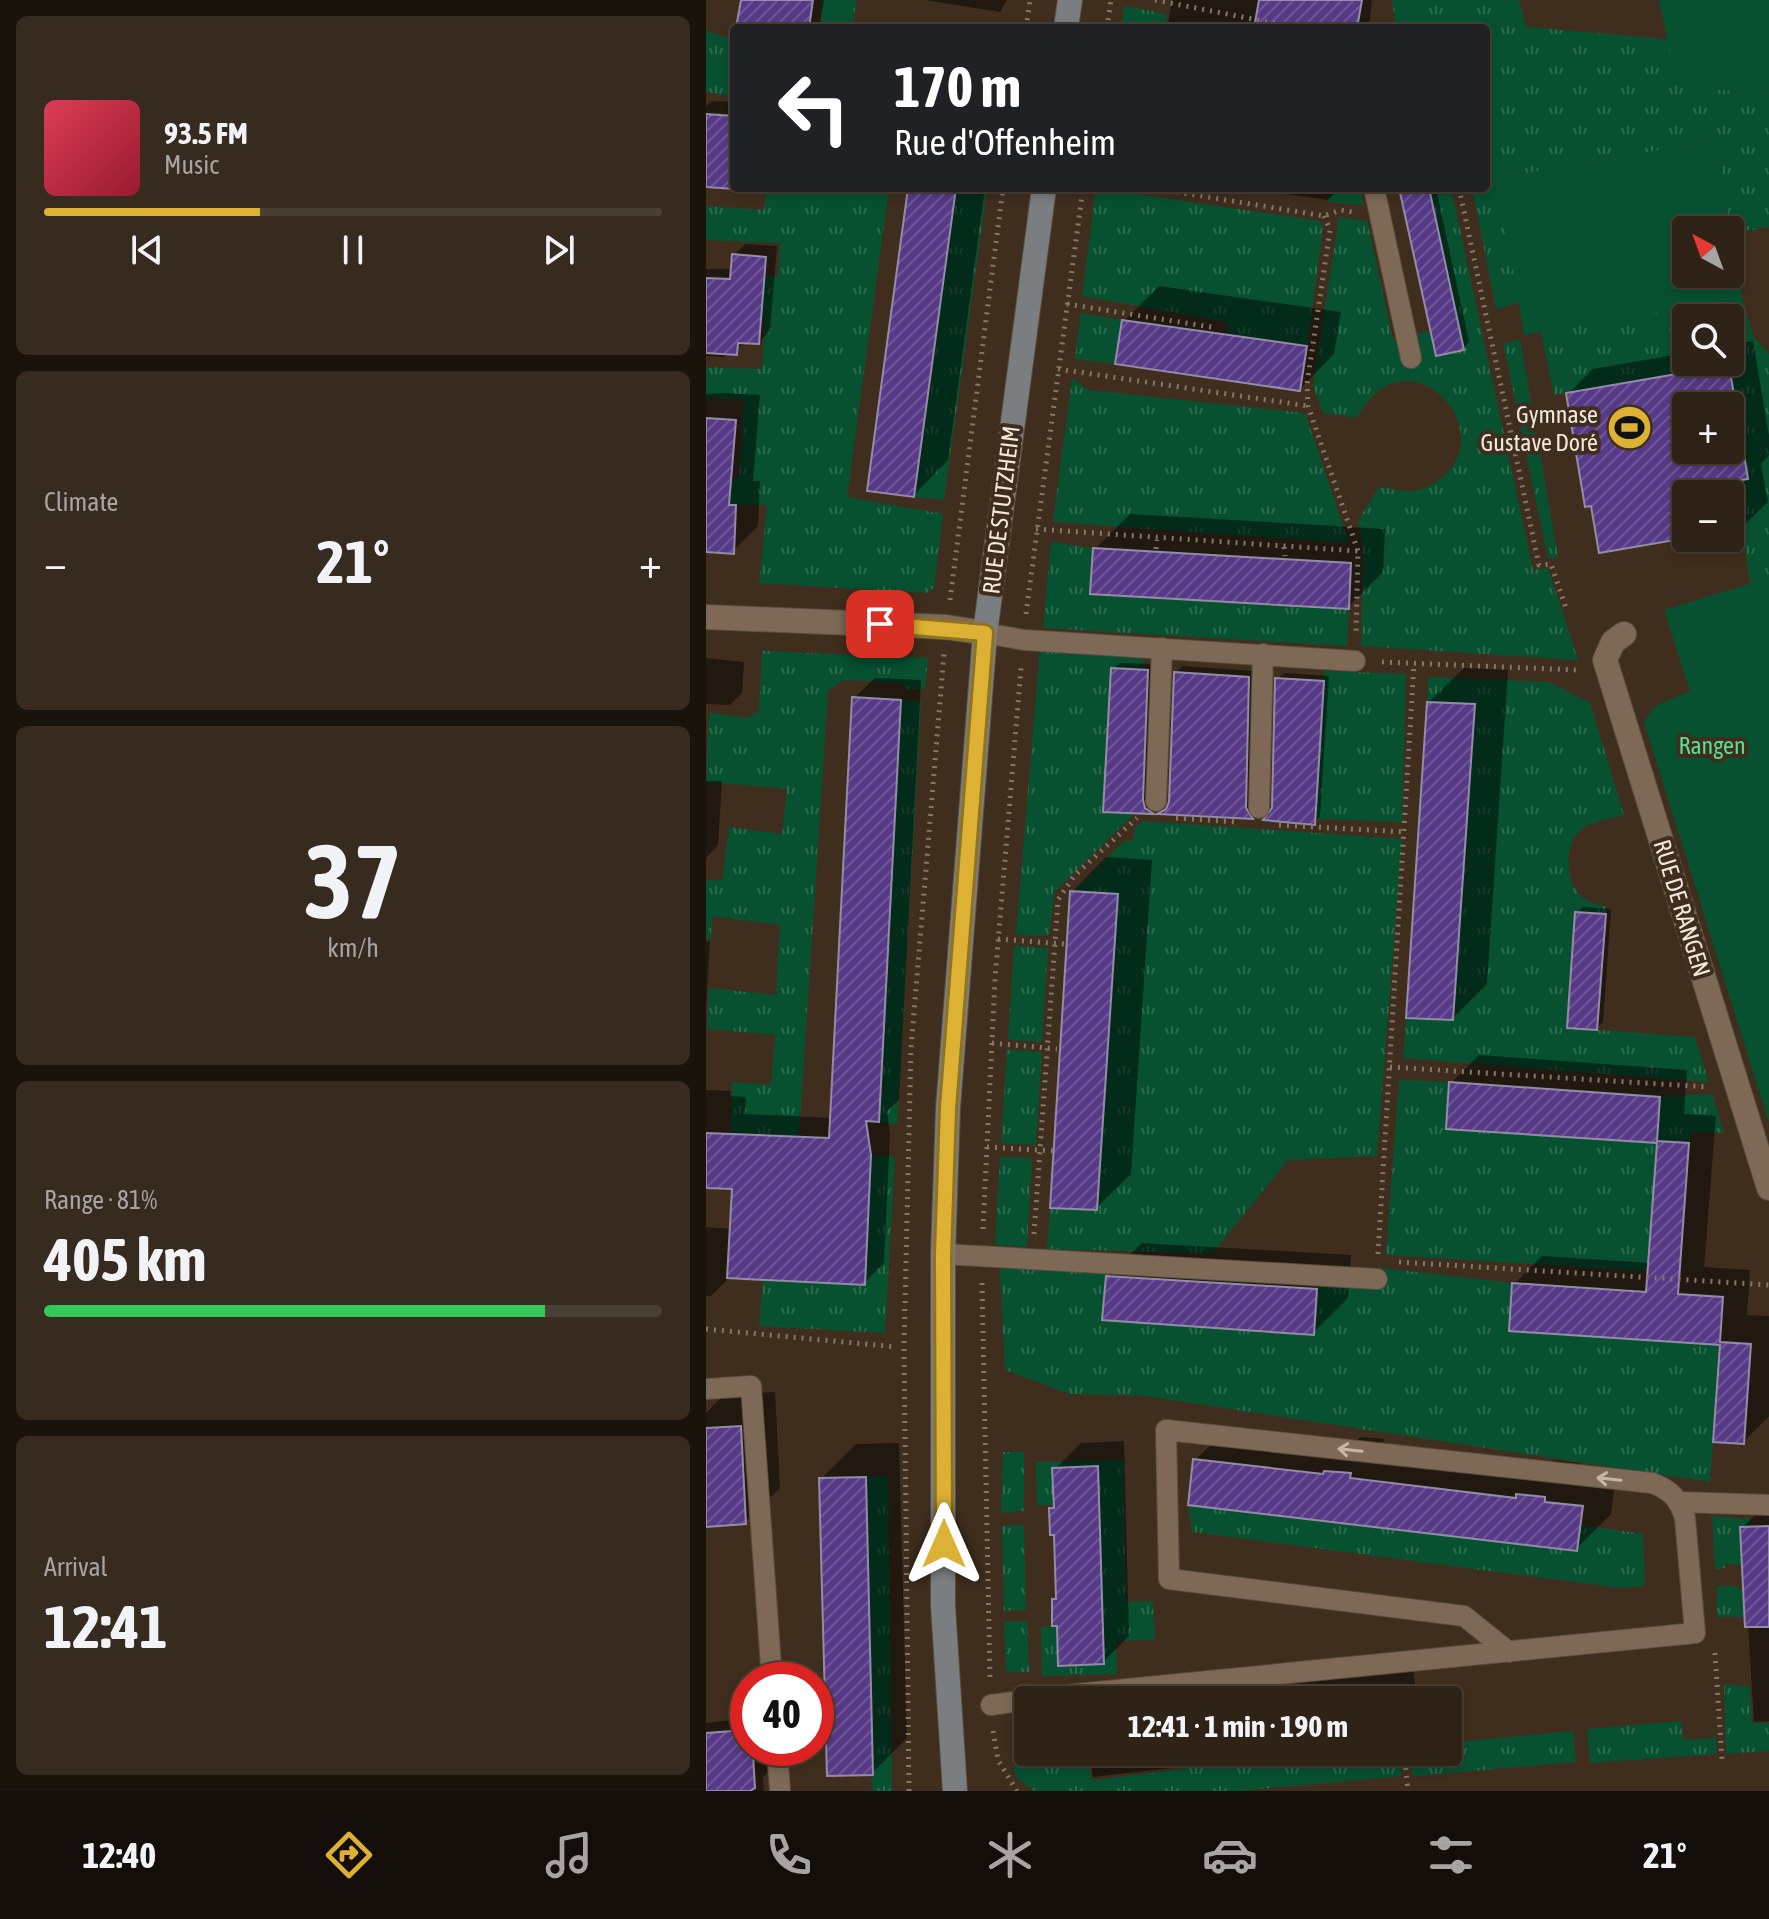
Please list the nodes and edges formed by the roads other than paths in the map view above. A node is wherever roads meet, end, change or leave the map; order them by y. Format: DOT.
graph roads {
  1 [pos="1070,0"];
  2 [pos="1067,24"];
  3 [pos="1043,192"];
  4 [pos="1375,192"];
  5 [pos="1411,358"];
  6 [pos="706,617"];
  7 [pos="985,633"];
  8 [pos="1624,634"];
  9 [pos="1162,648"];
  10 [pos="1263,654"];
  11 [pos="1355,661"];
  12 [pos="1156,801"];
  13 [pos="1259,808"];
  14 [pos="1769,1188"];
  15 [pos="943,1254"];
  16 [pos="1377,1270"];
  17 [pos="706,1389"];
  18 [pos="1680,1502"];
  19 [pos="1769,1505"];
  20 [pos="1509,1652"];
  21 [pos="771,1662"];
  22 [pos="991,1705"];
  23 [pos="778,1766"];
  24 [pos="780,1791"];
  25 [pos="955,1791"];
  1 -- 2 [label="street"];
  3 -- 7 [label="street, RUE DE STUTZHEIM"];
  4 -- 5 [label="lane"];
  6 -- 7 [label="street"];
  7 -- 9 [label="lane"];
  7 -- 15 [label="street, RUE DE STUTZHEIM"];
  8 -- 14 [label="street, RUE DE RANGEN"];
  9 -- 10 [label="lane"];
  9 -- 12 [label="lane"];
  10 -- 11 [label="lane"];
  10 -- 13 [label="lane"];
  15 -- 16 [label="lane"];
  15 -- 25 [label="street, RUE DE STUTZHEIM"];
  17 -- 21 [label="lane"];
  18 -- 19 [label="lane"];
  18 -- 20 [label="lane"];
  18 -- 20 [label="lane, one-way"];
  20 -- 22 [label="lane"];
  23 -- 24 [label="lane"];
}
